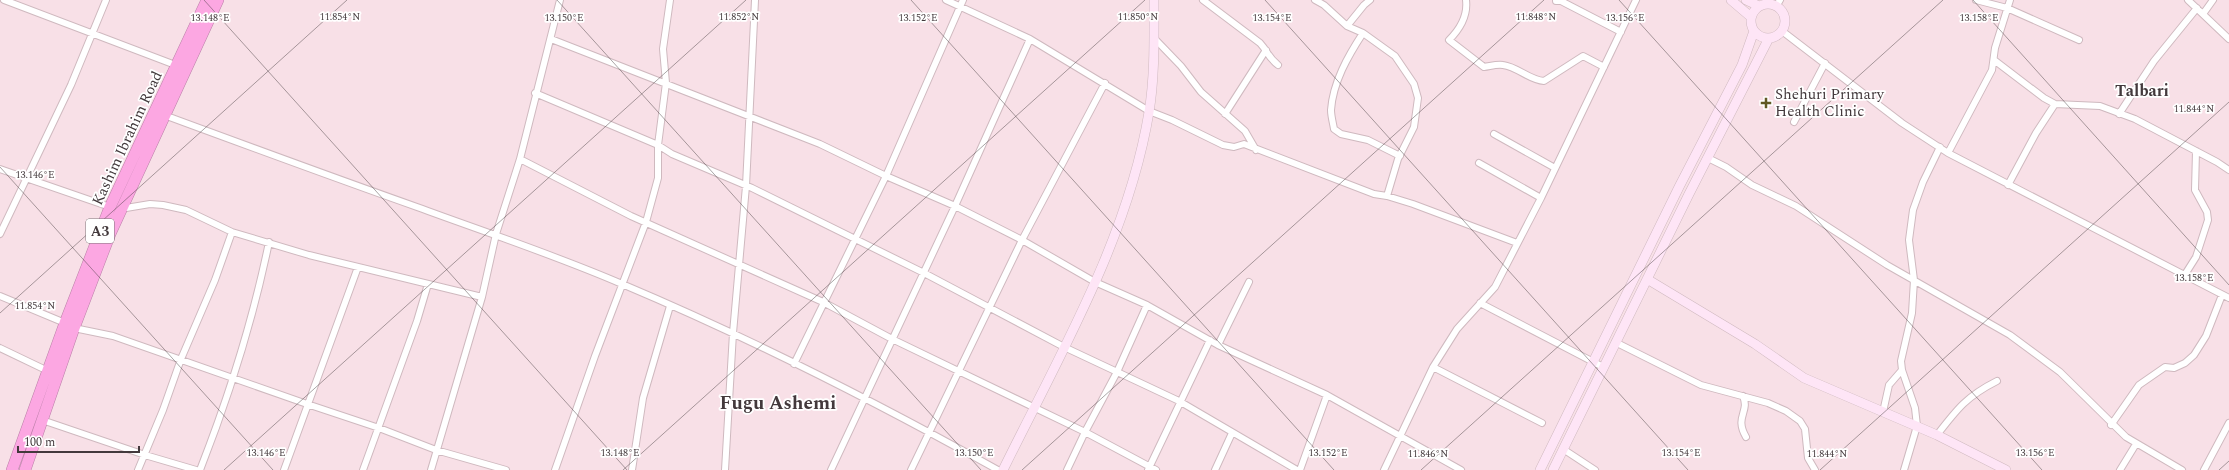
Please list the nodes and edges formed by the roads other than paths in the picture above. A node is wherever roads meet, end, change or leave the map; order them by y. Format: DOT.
graph roads {
  1 [pos="4,0"];
  2 [pos="106,0"];
  3 [pos="207,0"];
  4 [pos="218,0"];
  5 [pos="560,0"];
  6 [pos="670,0"];
  7 [pos="755,0"];
  8 [pos="946,0"];
  9 [pos="963,0"];
  10 [pos="1154,0"];
  11 [pos="1203,0"];
  12 [pos="1315,0"];
  13 [pos="1370,0"];
  14 [pos="1466,0"];
  15 [pos="1636,0"];
  16 [pos="1731,0"];
  17 [pos="1746,0"];
  18 [pos="1976,0"];
  19 [pos="2010,0"];
  20 [pos="2188,0"];
  21 [pos="2213,0"];
  22 [pos="1556,1"];
  23 [pos="1779,3"];
  24 [pos="1759,6"];
  25 [pos="960,7"];
  26 [pos="2007,8"];
  27 [pos="2197,8"];
  28 [pos="2203,14"];
  29 [pos="1751,17"];
  30 [pos="1347,26"];
  31 [pos="1782,31"];
  32 [pos="1621,32"];
  33 [pos="1754,32"];
  34 [pos="1363,33"];
  35 [pos="92,35"];
  36 [pos="1154,38"];
  37 [pos="1769,38"];
  38 [pos="551,39"];
  39 [pos="1030,39"];
  40 [pos="2229,39"];
  41 [pos="2079,40"];
  42 [pos="1266,50"];
  43 [pos="1994,60"];
  44 [pos="1825,63"];
  45 [pos="1278,65"];
  46 [pos="178,66"];
  47 [pos="1604,67"];
  48 [pos="666,83"];
  49 [pos="1105,83"];
  50 [pos="536,93"];
  51 [pos="2055,104"];
  52 [pos="1149,111"];
  53 [pos="160,114"];
  54 [pos="1225,114"];
  55 [pos="2119,114"];
  56 [pos="748,116"];
  57 [pos="1794,122"];
  58 [pos="1494,134"];
  59 [pos="658,145"];
  60 [pos="1940,147"];
  61 [pos="1256,150"];
  62 [pos="2196,151"];
  63 [pos="1948,153"];
  64 [pos="1400,156"];
  65 [pos="1708,158"];
  66 [pos="520,159"];
  67 [pos="1479,163"];
  68 [pos="1555,168"];
  69 [pos="0,169"];
  70 [pos="2229,170"];
  71 [pos="886,176"];
  72 [pos="27,177"];
  73 [pos="2008,185"];
  74 [pos="746,186"];
  75 [pos="1387,196"];
  76 [pos="1541,198"];
  77 [pos="956,206"];
  78 [pos="115,208"];
  79 [pos="646,222"];
  80 [pos="232,232"];
  81 [pos="0,234"];
  82 [pos="496,234"];
  83 [pos="855,240"];
  84 [pos="1022,240"];
  85 [pos="269,242"];
  86 [pos="1517,243"];
  87 [pos="740,266"];
  88 [pos="358,267"];
  89 [pos="924,273"];
  90 [pos="2184,276"];
  91 [pos="1647,279"];
  92 [pos="1914,280"];
  93 [pos="1095,282"];
  94 [pos="1248,282"];
  95 [pos="428,284"];
  96 [pos="622,284"];
  97 [pos="2222,295"];
  98 [pos="0,296"];
  99 [pos="482,297"];
  100 [pos="2229,298"];
  101 [pos="823,302"];
  102 [pos="1480,302"];
  103 [pos="1147,305"];
  104 [pos="670,306"];
  105 [pos="989,308"];
  106 [pos="69,326"];
  107 [pos="733,333"];
  108 [pos="892,339"];
  109 [pos="1210,340"];
  110 [pos="1615,342"];
  111 [pos="1218,345"];
  112 [pos="1064,347"];
  113 [pos="0,348"];
  114 [pos="181,359"];
  115 [pos="1593,362"];
  116 [pos="794,364"];
  117 [pos="1433,367"];
  118 [pos="1603,367"];
  119 [pos="1902,370"];
  120 [pos="48,371"];
  121 [pos="958,371"];
  122 [pos="1117,372"];
  123 [pos="232,377"];
  124 [pos="1997,381"];
  125 [pos="1327,395"];
  126 [pos="1744,396"];
  127 [pos="864,398"];
  128 [pos="1179,401"];
  129 [pos="307,404"];
  130 [pos="1034,407"];
  131 [pos="1883,412"];
  132 [pos="42,420"];
  133 [pos="2229,422"];
  134 [pos="1542,423"];
  135 [pos="2111,425"];
  136 [pos="1917,426"];
  137 [pos="379,428"];
  138 [pos="930,432"];
  139 [pos="1085,432"];
  140 [pos="1232,433"];
  141 [pos="1399,434"];
  142 [pos="1937,435"];
  143 [pos="1746,437"];
  144 [pos="2136,444"];
  145 [pos="436,450"];
  146 [pos="1563,450"];
  147 [pos="144,455"];
  148 [pos="1151,469"];
  149 [pos="12,470"];
  150 [pos="25,470"];
  151 [pos="138,470"];
  152 [pos="196,470"];
  153 [pos="200,470"];
  154 [pos="284,470"];
  155 [pos="363,470"];
  156 [pos="431,470"];
  157 [pos="506,470"];
  158 [pos="555,470"];
  159 [pos="632,470"];
  160 [pos="725,470"];
  161 [pos="831,470"];
  162 [pos="911,470"];
  163 [pos="998,470"];
  164 [pos="1003,470"];
  165 [pos="1067,470"];
  166 [pos="1215,470"];
  167 [pos="1297,470"];
  168 [pos="1300,470"];
  169 [pos="1384,470"];
  170 [pos="1461,470"];
  171 [pos="1540,470"];
  172 [pos="1553,470"];
  173 [pos="1595,470"];
  174 [pos="1814,470"];
  175 [pos="1904,470"];
  176 [pos="2006,470"];
  177 [pos="2120,470"];
  178 [pos="2182,470"];
  179 [pos="2204,470"];
  1 -- 35 [label="street"];
  2 -- 35 [label="street"];
  3 -- 46 [label="highway, Kashim Ibrahim Road / A3"];
  4 -- 53 [label="highway, Kashim Ibrahim Road / A3"];
  5 -- 38 [label="street"];
  6 -- 48 [label="street"];
  7 -- 56 [label="street"];
  8 -- 25 [label="street"];
  9 -- 25 [label="street"];
  10 -- 36 [label="main road"];
  11 -- 42 [label="street"];
  12 -- 30 [label="street"];
  13 -- 30 [label="street"];
  14 -- 47 [label="street"];
  15 -- 32 [label="street"];
  16 -- 29 [label="main road"];
  17 -- 24 [label="main road"];
  18 -- 26 [label="street"];
  19 -- 26 [label="street"];
  20 -- 27 [label="street"];
  21 -- 28 [label="street"];
  22 -- 32 [label="street"];
  23 -- 24 [label="main road"];
  23 -- 31 [label="main road"];
  24 -- 29 [label="main road"];
  25 -- 39 [label="street"];
  25 -- 71 [label="street"];
  26 -- 41 [label="street"];
  26 -- 43 [label="street"];
  27 -- 28 [label="street"];
  27 -- 55 [label="street"];
  28 -- 40 [label="street"];
  29 -- 33 [label="main road"];
  30 -- 34 [label="street"];
  31 -- 37 [label="main road"];
  31 -- 44 [label="street"];
  32 -- 47 [label="street"];
  33 -- 37 [label="main road"];
  33 -- 115 [label="main road"];
  34 -- 64 [label="street"];
  34 -- 64 [label="street"];
  35 -- 46 [label="street"];
  35 -- 72 [label="street"];
  36 -- 52 [label="main road"];
  36 -- 54 [label="street"];
  37 -- 65 [label="main road"];
  38 -- 48 [label="street"];
  38 -- 50 [label="street"];
  39 -- 49 [label="street"];
  39 -- 77 [label="street"];
  42 -- 45 [label="street"];
  42 -- 54 [label="street"];
  43 -- 51 [label="street"];
  43 -- 63 [label="street"];
  44 -- 57 [label="street"];
  44 -- 60 [label="street"];
  46 -- 53 [label="highway, Kashim Ibrahim Road / A3"];
  47 -- 68 [label="street"];
  48 -- 56 [label="street"];
  48 -- 59 [label="street"];
  49 -- 52 [label="street"];
  49 -- 84 [label="street"];
  50 -- 59 [label="street"];
  50 -- 66 [label="street"];
  51 -- 55 [label="street"];
  51 -- 73 [label="street"];
  52 -- 61 [label="street"];
  52 -- 93 [label="main road"];
  53 -- 78 [label="highway, Kashim Ibrahim Road / A3"];
  53 -- 82 [label="street"];
  54 -- 61 [label="street"];
  55 -- 62 [label="street"];
  56 -- 71 [label="street"];
  56 -- 74 [label="street"];
  58 -- 68 [label="street"];
  59 -- 74 [label="street"];
  59 -- 79 [label="street"];
  60 -- 63 [label="street"];
  60 -- 92 [label="street"];
  61 -- 75 [label="street"];
  62 -- 70 [label="street"];
  62 -- 90 [label="street"];
  63 -- 73 [label="street"];
  64 -- 75 [label="street"];
  65 -- 91 [label="main road"];
  65 -- 92 [label="street"];
  66 -- 79 [label="street"];
  66 -- 82 [label="street"];
  67 -- 76 [label="street"];
  68 -- 76 [label="street"];
  69 -- 72 [label="street"];
  71 -- 77 [label="street"];
  71 -- 83 [label="street"];
  72 -- 78 [label="street"];
  72 -- 81 [label="street"];
  73 -- 90 [label="street"];
  74 -- 83 [label="street"];
  74 -- 87 [label="street"];
  75 -- 86 [label="street"];
  76 -- 86 [label="street"];
  77 -- 84 [label="street"];
  77 -- 89 [label="street"];
  78 -- 80 [label="street"];
  78 -- 106 [label="highway, Kashim Ibrahim Road / A3"];
  79 -- 87 [label="street"];
  79 -- 96 [label="street"];
  80 -- 85 [label="street"];
  80 -- 114 [label="street"];
  82 -- 96 [label="street"];
  82 -- 99 [label="street"];
  83 -- 89 [label="street"];
  83 -- 101 [label="street"];
  84 -- 93 [label="street"];
  84 -- 105 [label="street"];
  85 -- 88 [label="street"];
  85 -- 123 [label="street"];
  86 -- 102 [label="street"];
  87 -- 101 [label="street"];
  87 -- 107 [label="street"];
  88 -- 95 [label="street"];
  88 -- 129 [label="street"];
  89 -- 105 [label="street"];
  89 -- 108 [label="street"];
  90 -- 97 [label="street"];
  91 -- 110 [label="main road"];
  91 -- 131 [label="main road"];
  92 -- 119 [label="street"];
  92 -- 135 [label="street"];
  93 -- 103 [label="street"];
  93 -- 112 [label="main road"];
  94 -- 111 [label="street"];
  95 -- 99 [label="street"];
  95 -- 137 [label="street"];
  96 -- 104 [label="street"];
  96 -- 158 [label="street"];
  97 -- 100 [label="street"];
  97 -- 135 [label="street"];
  98 -- 106 [label="street"];
  99 -- 145 [label="street"];
  101 -- 108 [label="street"];
  101 -- 116 [label="street"];
  102 -- 115 [label="street"];
  102 -- 117 [label="street"];
  103 -- 109 [label="street"];
  103 -- 122 [label="street"];
  104 -- 107 [label="street"];
  104 -- 159 [label="street"];
  105 -- 112 [label="street"];
  105 -- 121 [label="street"];
  106 -- 114 [label="street"];
  106 -- 120 [label="highway, Kashim Ibrahim Road / A3"];
  106 -- 132 [label="highway, Kashim Ibrahim Road / A3"];
  107 -- 116 [label="street"];
  107 -- 160 [label="street"];
  108 -- 121 [label="street"];
  108 -- 127 [label="street"];
  109 -- 111 [label="street"];
  109 -- 128 [label="street"];
  110 -- 118 [label="main road"];
  110 -- 126 [label="street"];
  111 -- 125 [label="street"];
  112 -- 122 [label="street"];
  112 -- 130 [label="main road"];
  113 -- 120 [label="street"];
  114 -- 123 [label="street"];
  114 -- 147 [label="street"];
  115 -- 118 [label="street"];
  115 -- 171 [label="main road"];
  116 -- 127 [label="street"];
  117 -- 134 [label="street"];
  117 -- 141 [label="street"];
  118 -- 146 [label="main road"];
  119 -- 131 [label="street"];
  119 -- 136 [label="street"];
  120 -- 149 [label="highway, Kashim Ibrahim Road / A3"];
  121 -- 130 [label="street"];
  121 -- 138 [label="street"];
  122 -- 128 [label="street"];
  122 -- 139 [label="street"];
  123 -- 129 [label="street"];
  123 -- 153 [label="street"];
  124 -- 142 [label="street"];
  125 -- 141 [label="street"];
  125 -- 168 [label="street"];
  126 -- 143 [label="street"];
  126 -- 174 [label="street"];
  127 -- 138 [label="street"];
  127 -- 161 [label="street"];
  128 -- 140 [label="street"];
  128 -- 148 [label="street"];
  129 -- 137 [label="street"];
  129 -- 154 [label="street"];
  130 -- 139 [label="street"];
  130 -- 164 [label="main road"];
  131 -- 136 [label="main road"];
  132 -- 147 [label="street"];
  132 -- 150 [label="highway, Kashim Ibrahim Road / A3"];
  133 -- 179 [label="street"];
  135 -- 144 [label="street"];
  136 -- 142 [label="main road"];
  136 -- 175 [label="street"];
  137 -- 145 [label="street"];
  137 -- 155 [label="street"];
  138 -- 162 [label="street"];
  138 -- 163 [label="street"];
  139 -- 148 [label="street"];
  139 -- 165 [label="street"];
  140 -- 166 [label="street"];
  140 -- 167 [label="street"];
  141 -- 169 [label="street"];
  141 -- 170 [label="street"];
  142 -- 176 [label="main road"];
  144 -- 177 [label="street"];
  144 -- 178 [label="street"];
  145 -- 156 [label="street"];
  145 -- 157 [label="street"];
  146 -- 172 [label="main road"];
  146 -- 173 [label="street"];
  147 -- 151 [label="street"];
  147 -- 152 [label="street"];
}
